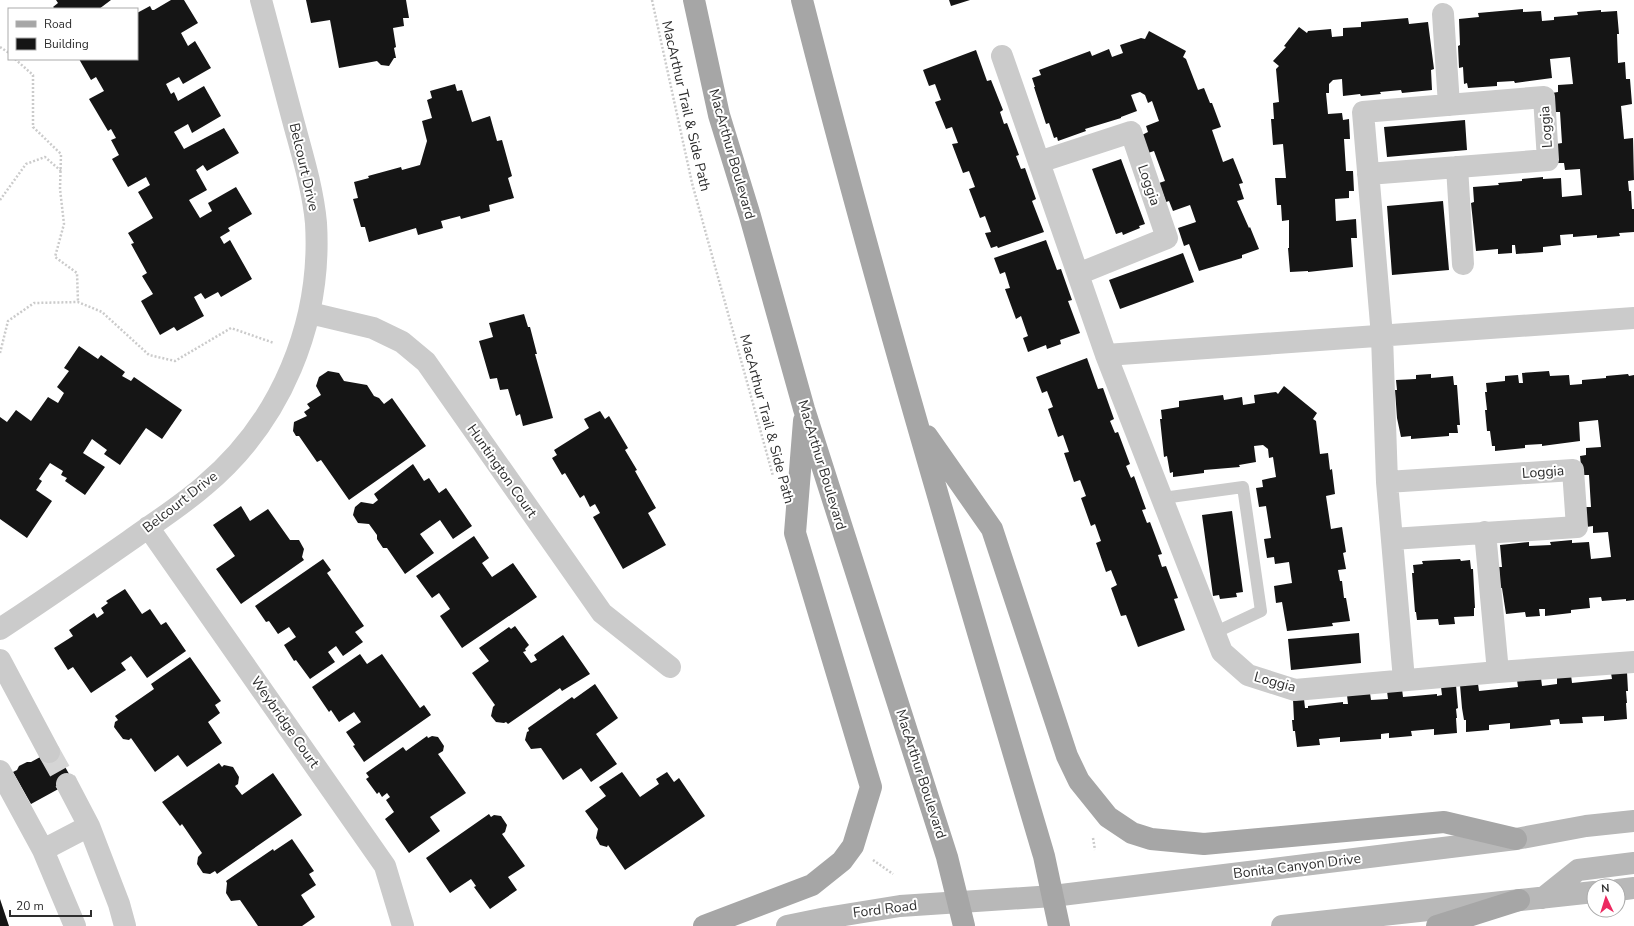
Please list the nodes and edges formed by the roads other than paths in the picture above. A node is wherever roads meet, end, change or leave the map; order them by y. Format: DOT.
graph roads {
  1 [pos="261,0"];
  2 [pos="694,0"];
  3 [pos="802,0"];
  4 [pos="1444,14"];
  5 [pos="1002,56"];
  6 [pos="1449,105"];
  7 [pos="1039,162"];
  8 [pos="1457,167"];
  9 [pos="1368,174"];
  10 [pos="1463,264"];
  11 [pos="1078,274"];
  12 [pos="310,313"];
  13 [pos="1634,318"];
  14 [pos="1382,336"];
  15 [pos="1106,355"];
  16 [pos="804,409"];
  17 [pos="916,420"];
  18 [pos="1387,482"];
  19 [pos="1163,498"];
  20 [pos="148,527"];
  21 [pos="1485,532"];
  22 [pos="1392,539"];
  23 [pos="0,629"];
  24 [pos="1214,633"];
  25 [pos="0,660"];
  26 [pos="1634,662"];
  27 [pos="670,667"];
  28 [pos="1498,672"];
  29 [pos="1404,680"];
  30 [pos="50,752"];
  31 [pos="0,771"];
  32 [pos="67,784"];
  33 [pos="1634,821"];
  34 [pos="90,826"];
  35 [pos="1516,839"];
  36 [pos="43,850"];
  37 [pos="1634,863"];
  38 [pos="1586,893"];
  39 [pos="1053,896"];
  40 [pos="1543,898"];
  41 [pos="1519,900"];
  42 [pos="960,902"];
  43 [pos="75,926"];
  44 [pos="125,926"];
  45 [pos="403,926"];
  46 [pos="704,926"];
  47 [pos="787,926"];
  48 [pos="964,926"];
  49 [pos="1059,926"];
  50 [pos="1282,926"];
  51 [pos="1437,926"];
  1 -- 12 [label="street, Belcourt Drive"];
  2 -- 16 [label="main road, MacArthur Boulevard"];
  3 -- 17 [label="main road"];
  4 -- 6 [label="street"];
  5 -- 7 [label="street, Loggia"];
  6 -- 8 [label="street, Loggia"];
  6 -- 9 [label="street, Loggia"];
  7 -- 11 [label="street, Loggia"];
  7 -- 11 [label="street, Loggia"];
  8 -- 9 [label="street, Loggia"];
  8 -- 10 [label="street"];
  9 -- 14 [label="street, Loggia"];
  11 -- 15 [label="street, Loggia"];
  12 -- 20 [label="street, Belcourt Drive"];
  12 -- 27 [label="street, Huntington Court"];
  13 -- 14 [label="street"];
  14 -- 15 [label="street"];
  14 -- 18 [label="street, Loggia"];
  15 -- 19 [label="street, Loggia"];
  16 -- 42 [label="main road, MacArthur Boulevard"];
  16 -- 46 [label="main road"];
  17 -- 35 [label="main road"];
  17 -- 39 [label="main road"];
  18 -- 21 [label="street, Loggia"];
  18 -- 22 [label="street, Loggia"];
  19 -- 24 [label="street, Loggia"];
  19 -- 24 [label="lane"];
  20 -- 23 [label="street, Belcourt Drive"];
  20 -- 45 [label="street, Weybridge Court"];
  21 -- 22 [label="street, Loggia"];
  21 -- 28 [label="street"];
  22 -- 29 [label="street, Loggia"];
  24 -- 29 [label="street, Loggia"];
  25 -- 30 [label="street"];
  26 -- 28 [label="street, Loggia"];
  28 -- 29 [label="street, Loggia"];
  31 -- 36 [label="street"];
  32 -- 34 [label="street"];
  33 -- 35 [label="main road, Bonita Canyon Drive"];
  34 -- 36 [label="street"];
  34 -- 44 [label="street"];
  35 -- 39 [label="main road, Bonita Canyon Drive"];
  36 -- 43 [label="street"];
  37 -- 40 [label="main road"];
  38 -- 40 [label="main road"];
  39 -- 42 [label="main road, Bonita Canyon Drive"];
  39 -- 49 [label="main road"];
  40 -- 41 [label="main road"];
  41 -- 50 [label="main road"];
  41 -- 51 [label="main road"];
  42 -- 47 [label="main road, Ford Road"];
  42 -- 48 [label="main road, MacArthur Boulevard"];
}
